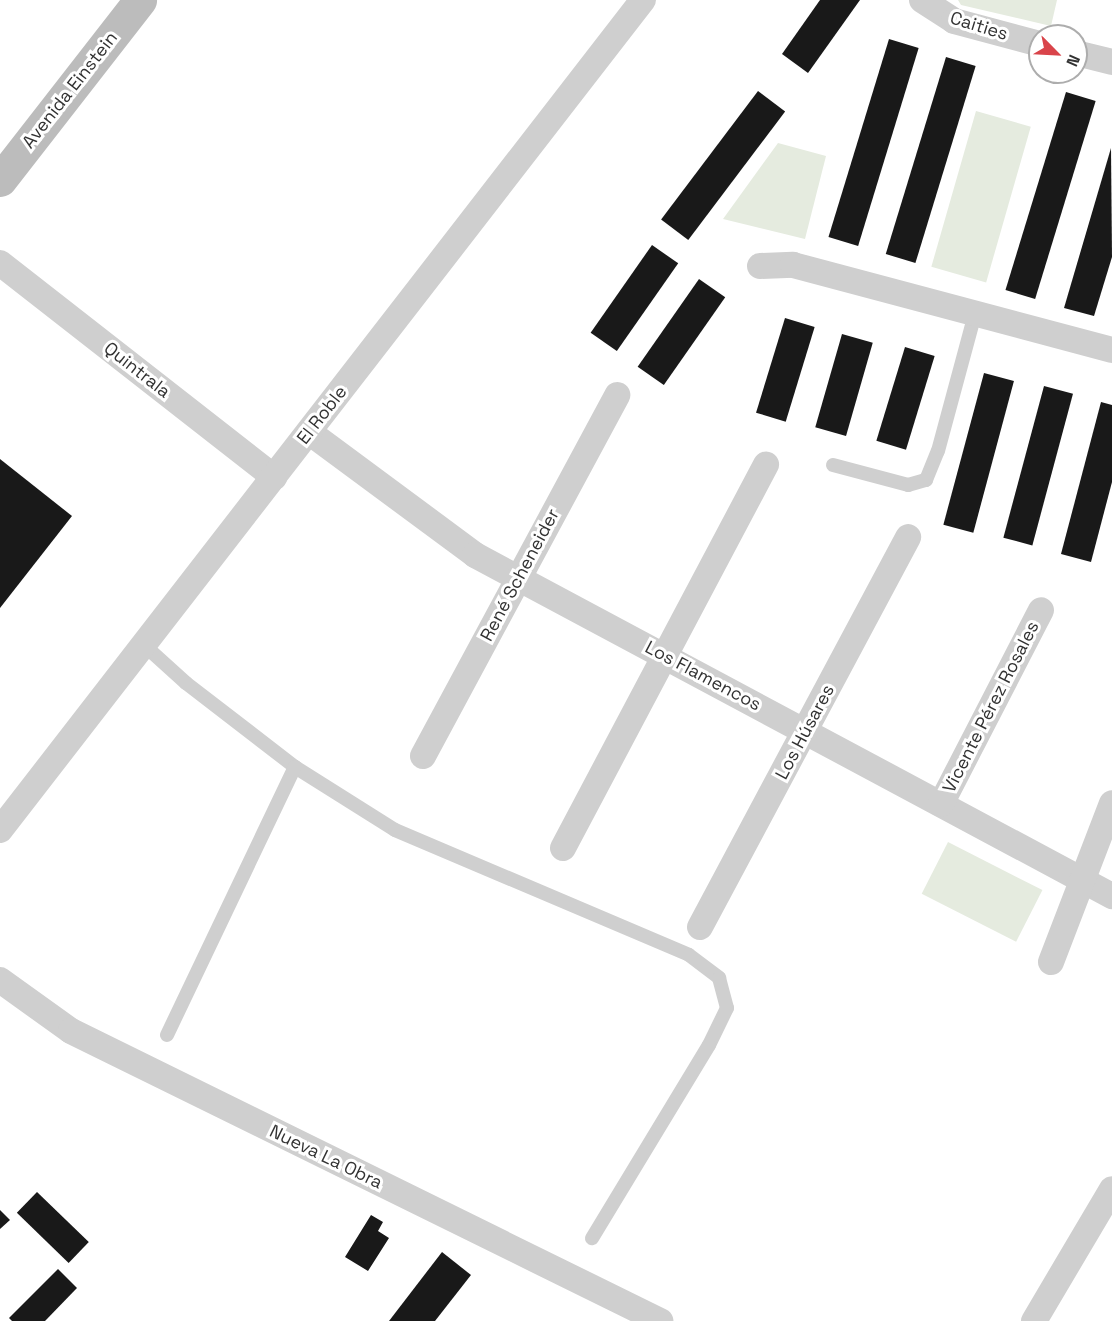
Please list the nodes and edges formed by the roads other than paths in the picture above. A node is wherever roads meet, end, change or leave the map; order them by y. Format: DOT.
graph roads {
  1 [pos="140,0"];
  2 [pos="643,0"];
  3 [pos="922,0"];
  4 [pos="1028,41"];
  5 [pos="1088,56"];
  6 [pos="1112,62"];
  7 [pos="0,180"];
  8 [pos="0,263"];
  9 [pos="760,266"];
  10 [pos="975,314"];
  11 [pos="1112,350"];
  12 [pos="618,395"];
  13 [pos="309,432"];
  14 [pos="766,464"];
  15 [pos="833,465"];
  16 [pos="273,477"];
  17 [pos="908,537"];
  18 [pos="519,578"];
  19 [pos="1041,610"];
  20 [pos="144,645"];
  21 [pos="665,656"];
  22 [pos="807,731"];
  23 [pos="423,756"];
  24 [pos="295,768"];
  25 [pos="1112,803"];
  26 [pos="941,804"];
  27 [pos="0,830"];
  28 [pos="563,848"];
  29 [pos="1084,881"];
  30 [pos="1112,896"];
  31 [pos="700,927"];
  32 [pos="1051,962"];
  33 [pos="0,980"];
  34 [pos="167,1035"];
  35 [pos="1112,1189"];
  36 [pos="592,1238"];
  37 [pos="660,1321"];
  38 [pos="1034,1321"];
  1 -- 7 [label="main road, Avenida Einstein"];
  2 -- 13 [label="street, El Roble"];
  3 -- 4 [label="street, Caities"];
  5 -- 6 [label="street"];
  8 -- 16 [label="street, Quintrala"];
  9 -- 10 [label="street"];
  10 -- 11 [label="street"];
  10 -- 15 [label="lane"];
  12 -- 18 [label="street, René Scheneider"];
  13 -- 16 [label="street, El Roble"];
  13 -- 18 [label="street, Los Flamencos"];
  14 -- 21 [label="street"];
  16 -- 20 [label="street, El Roble"];
  17 -- 22 [label="street, Los Húsares"];
  18 -- 21 [label="street, Los Flamencos"];
  18 -- 23 [label="street, René Scheneider"];
  19 -- 26 [label="street, Vicente Pérez Rosales"];
  20 -- 24 [label="lane"];
  20 -- 27 [label="street, El Roble"];
  21 -- 22 [label="street, Los Flamencos"];
  21 -- 28 [label="street"];
  22 -- 26 [label="street, Los Flamencos"];
  22 -- 31 [label="street, Los Húsares"];
  24 -- 34 [label="lane"];
  24 -- 36 [label="lane"];
  25 -- 29 [label="street"];
  26 -- 29 [label="street, Los Flamencos"];
  29 -- 30 [label="street, Los Flamencos"];
  29 -- 32 [label="street"];
  33 -- 37 [label="street, Nueva La Obra"];
  35 -- 38 [label="street"];
}
